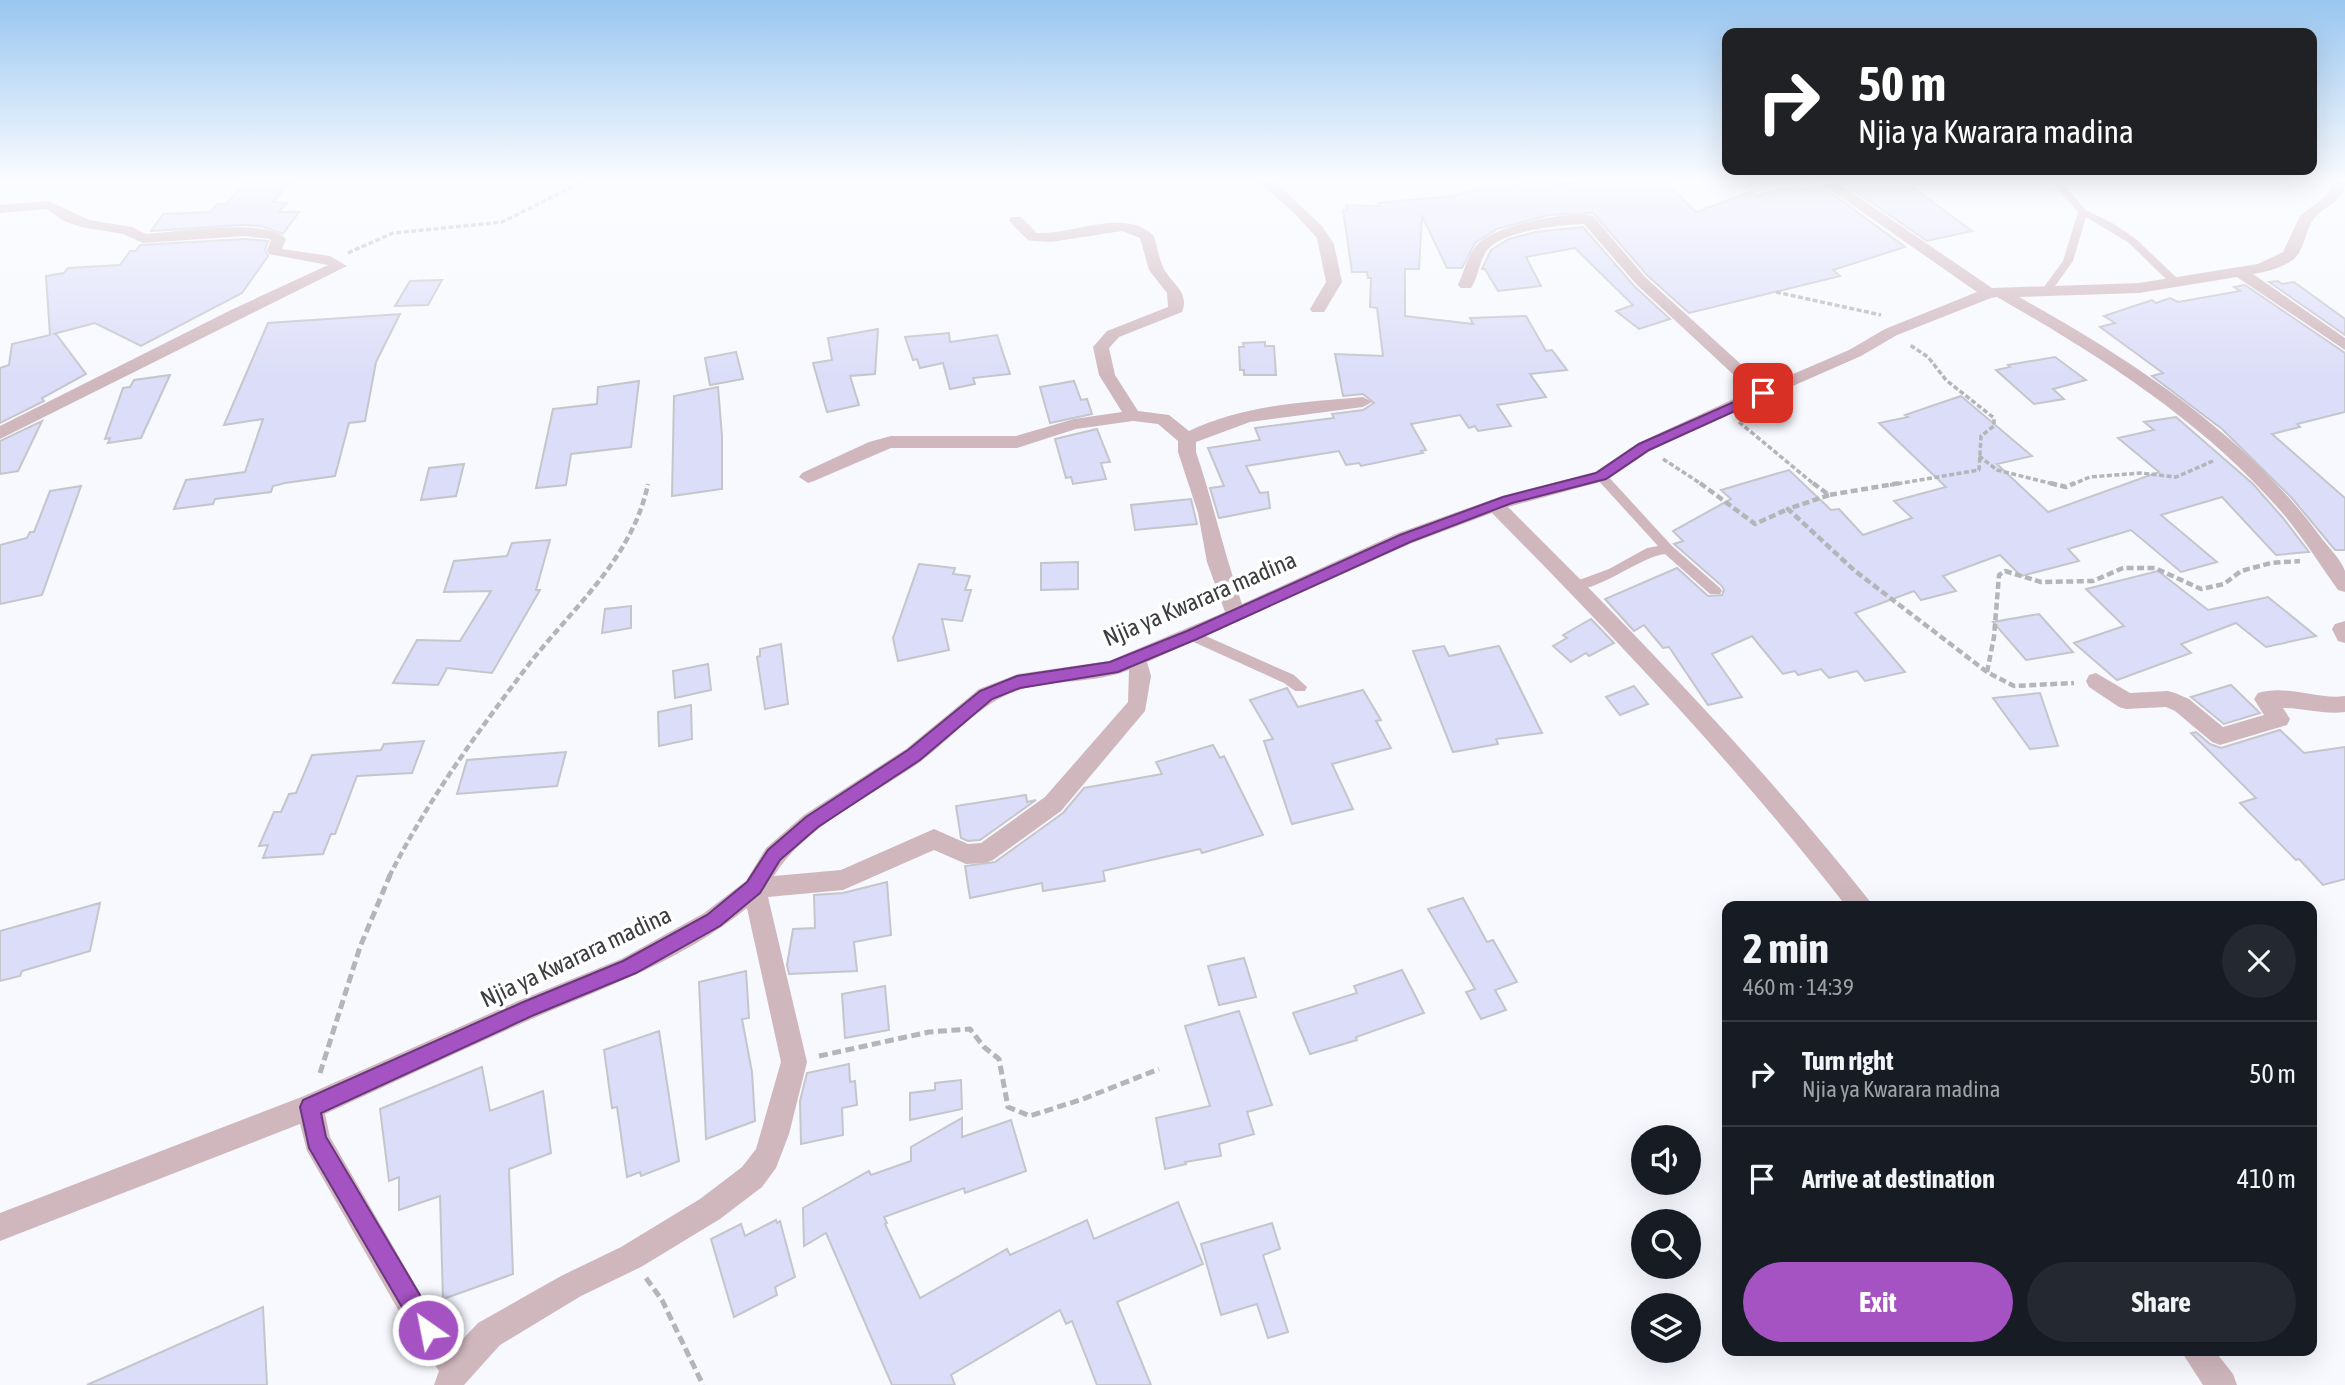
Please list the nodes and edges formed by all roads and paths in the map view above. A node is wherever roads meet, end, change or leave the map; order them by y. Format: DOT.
graph roads {
  1 [pos="276,246"];
  2 [pos="364,246"];
  3 [pos="1150,246"];
  4 [pos="1327,246"];
  5 [pos="1483,246"];
  6 [pos="1611,246"];
  7 [pos="1923,246"];
  8 [pos="2073,246"];
  9 [pos="2139,246"];
  10 [pos="2295,246"];
  11 [pos="332,260"];
  12 [pos="2239,271"];
  13 [pos="2174,281"];
  14 [pos="1466,285"];
  15 [pos="2046,291"];
  16 [pos="1776,292"];
  17 [pos="1994,293"];
  18 [pos="1318,309"];
  19 [pos="1912,324"];
  20 [pos="1891,332"];
  21 [pos="2345,345"];
  22 [pos="1763,393"];
  23 [pos="1363,402"];
  24 [pos="1715,413"];
  25 [pos="1133,416"];
  26 [pos="0,433"];
  27 [pos="1187,439"];
  28 [pos="1644,447"];
  29 [pos="2233,452"];
  30 [pos="1979,455"];
  31 [pos="1601,476"];
  32 [pos="808,477"];
  33 [pos="648,484"];
  34 [pos="1829,495"];
  35 [pos="1496,506"];
  36 [pos="1788,509"];
  37 [pos="1668,549"];
  38 [pos="2326,558"];
  39 [pos="2345,585"];
  40 [pos="1576,586"];
  41 [pos="1715,591"];
  42 [pos="1236,614"];
  43 [pos="2345,628"];
  44 [pos="1192,635"];
  45 [pos="2345,636"];
  46 [pos="1136,658"];
  47 [pos="1987,672"];
  48 [pos="2096,681"];
  49 [pos="1300,687"];
  50 [pos="2345,704"];
  51 [pos="754,888"];
  52 [pos="1856,901"];
  53 [pos="794,1062"];
  54 [pos="1160,1069"];
  55 [pos="310,1107"];
  56 [pos="0,1227"];
  57 [pos="631,1257"];
  58 [pos="2200,1356"];
  59 [pos="452,1377"];
  60 [pos="703,1385"];
  61 [pos="2222,1385"];
  1 -- 11 [label="street"];
  2 -- 11 [label="path"];
  3 -- 25 [label="street"];
  4 -- 18 [label="street"];
  5 -- 14 [label="street"];
  6 -- 22 [label="street"];
  7 -- 17 [label="street"];
  8 -- 15 [label="lane"];
  9 -- 13 [label="lane"];
  10 -- 12 [label="street, Njia ya Kwarara madina"];
  11 -- 26 [label="street"];
  12 -- 13 [label="street, Njia ya Kwarara madina"];
  12 -- 21 [label="street"];
  13 -- 15 [label="street, Njia ya Kwarara madina"];
  15 -- 17 [label="street, Njia ya Kwarara madina"];
  16 -- 19 [label="path"];
  17 -- 19 [label="street, Njia ya Kwarara madina"];
  17 -- 29 [label="street"];
  19 -- 20 [label="street, Njia ya Kwarara madina"];
  20 -- 22 [label="street, Njia ya Kwarara madina"];
  20 -- 30 [label="path"];
  22 -- 24 [label="street, Njia ya Kwarara madina"];
  23 -- 27 [label="street"];
  24 -- 28 [label="street, Njia ya Kwarara madina"];
  24 -- 34 [label="path"];
  25 -- 27 [label="street"];
  25 -- 32 [label="street"];
  27 -- 42 [label="street"];
  28 -- 31 [label="street, Njia ya Kwarara madina"];
  28 -- 36 [label="path"];
  29 -- 30 [label="path"];
  29 -- 38 [label="street"];
  30 -- 34 [label="path"];
  31 -- 35 [label="street, Njia ya Kwarara madina"];
  31 -- 37 [label="lane"];
  33 -- 55 [label="path"];
  34 -- 36 [label="path"];
  35 -- 40 [label="street"];
  35 -- 42 [label="street, Njia ya Kwarara madina"];
  36 -- 47 [label="path"];
  37 -- 40 [label="lane"];
  37 -- 41 [label="lane"];
  38 -- 39 [label="street"];
  38 -- 47 [label="path"];
  40 -- 52 [label="street"];
  42 -- 44 [label="street, Njia ya Kwarara madina"];
  43 -- 45 [label="street"];
  44 -- 46 [label="street, Njia ya Kwarara madina"];
  44 -- 49 [label="lane"];
  46 -- 51 [label="street, Njia ya Kwarara madina"];
  46 -- 51 [label="street"];
  47 -- 48 [label="path"];
  48 -- 50 [label="street"];
  51 -- 53 [label="street"];
  51 -- 55 [label="street, Njia ya Kwarara madina"];
  53 -- 54 [label="path"];
  53 -- 57 [label="street"];
  55 -- 56 [label="street, Njia ya Kwarara madina"];
  55 -- 59 [label="street"];
  57 -- 59 [label="street"];
  57 -- 60 [label="path"];
  58 -- 61 [label="street"];
}
